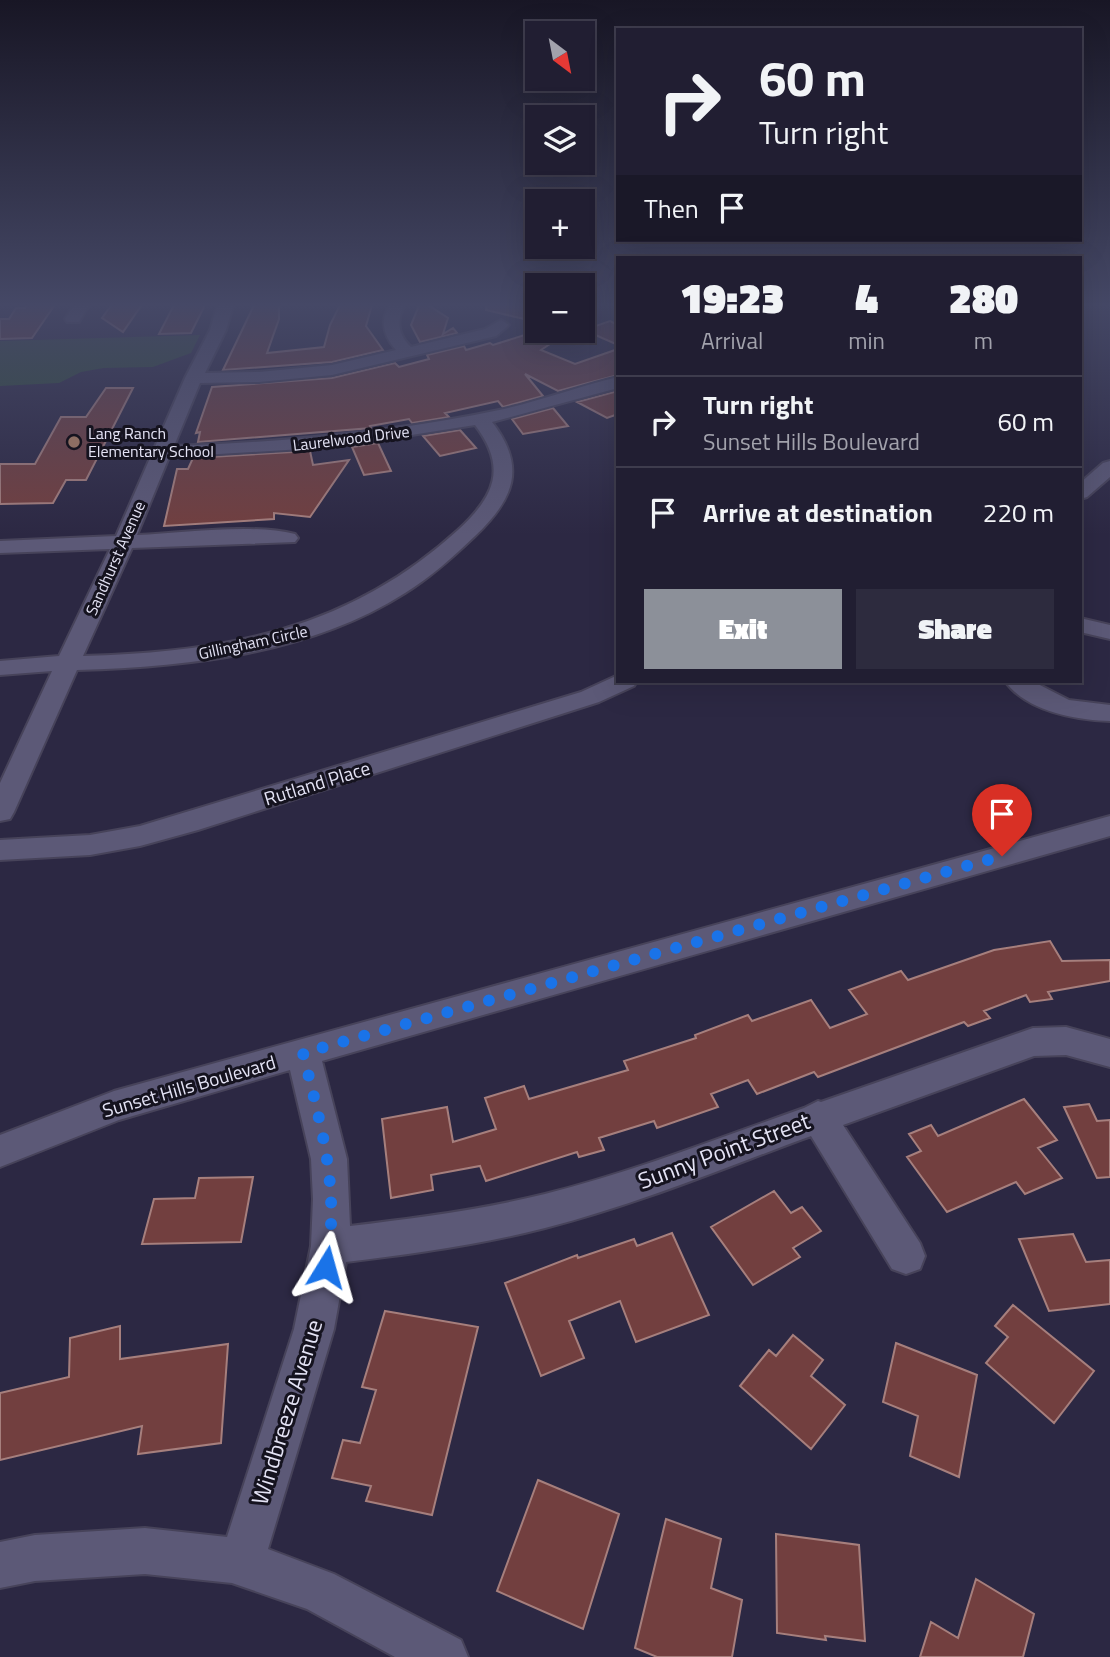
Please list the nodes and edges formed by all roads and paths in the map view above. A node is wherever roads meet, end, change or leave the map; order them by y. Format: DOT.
graph roads {
  1 [pos="193,380"];
  2 [pos="616,383"];
  3 [pos="479,418"];
  4 [pos="162,452"];
  5 [pos="1110,467"];
  6 [pos="1082,491"];
  7 [pos="288,538"];
  8 [pos="124,541"];
  9 [pos="0,547"];
  10 [pos="1082,625"];
  11 [pos="1110,632"];
  12 [pos="69,664"];
  13 [pos="0,668"];
  14 [pos="621,683"];
  15 [pos="1020,683"];
  16 [pos="1078,710"];
  17 [pos="1110,713"];
  18 [pos="1110,730"];
  19 [pos="0,812"];
  20 [pos="1110,826"];
  21 [pos="0,850"];
  22 [pos="303,1053"];
  23 [pos="1110,1053"];
  24 [pos="818,1116"];
  25 [pos="0,1151"];
  26 [pos="330,1246"];
  27 [pos="906,1256"];
  28 [pos="241,1563"];
  29 [pos="0,1565"];
  30 [pos="444,1657"];
  1 -- 4 [label="street, Sandhurst Avenue"];
  2 -- 3 [label="street, Laurelwood Drive"];
  3 -- 4 [label="street, Laurelwood Drive"];
  3 -- 12 [label="street, Gillingham Circle"];
  4 -- 8 [label="street, Sandhurst Avenue"];
  5 -- 6 [label="street"];
  7 -- 8 [label="street"];
  8 -- 9 [label="street"];
  8 -- 12 [label="street, Sandhurst Avenue"];
  10 -- 11 [label="street"];
  12 -- 13 [label="street, Gillingham Circle"];
  12 -- 19 [label="street, Sandhurst Avenue"];
  14 -- 21 [label="street, Rutland Place"];
  15 -- 16 [label="street"];
  16 -- 17 [label="street"];
  16 -- 18 [label="street"];
  20 -- 22 [label="street, Sunset Hills Boulevard"];
  22 -- 25 [label="street, Sunset Hills Boulevard"];
  22 -- 26 [label="street, Windbreeze Avenue"];
  23 -- 24 [label="street, Sunny Point Street"];
  24 -- 26 [label="street, Sunny Point Street"];
  24 -- 27 [label="street"];
  26 -- 28 [label="street, Windbreeze Avenue"];
  28 -- 29 [label="street"];
  28 -- 30 [label="street"];
}
